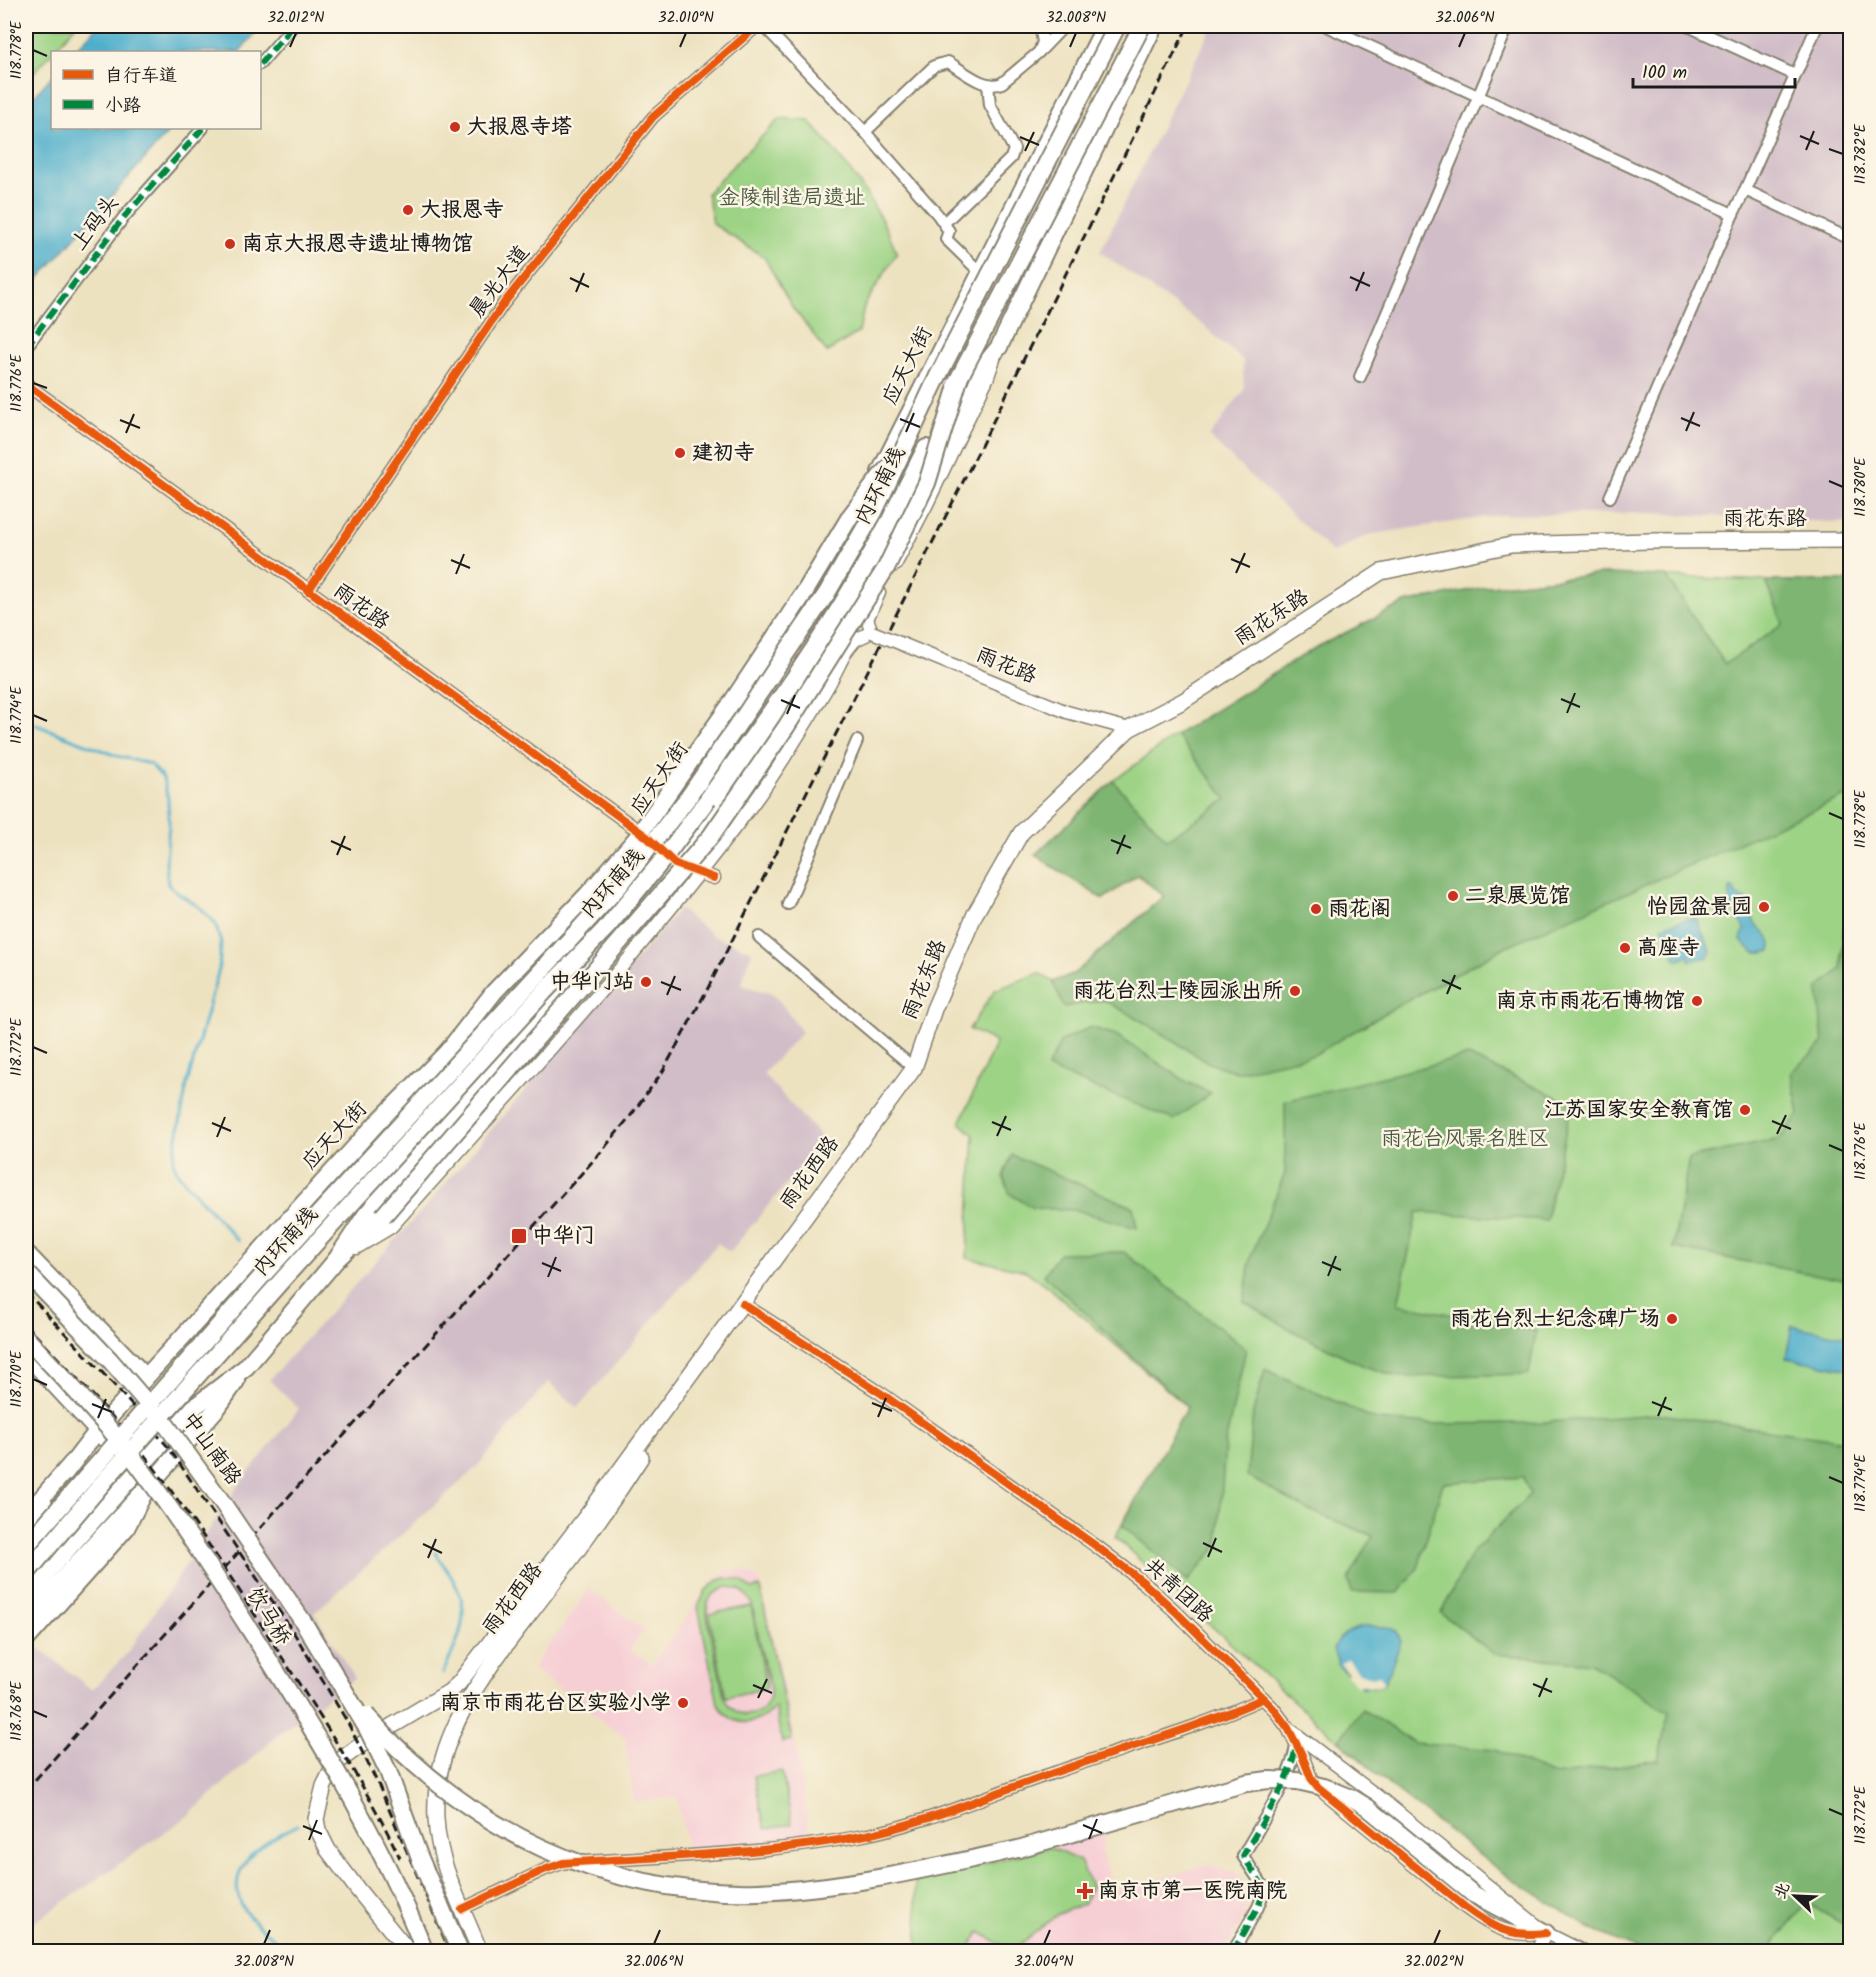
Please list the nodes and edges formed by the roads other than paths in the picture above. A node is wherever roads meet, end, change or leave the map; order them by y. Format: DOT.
graph roads {
  1 [pos="293,26"];
  2 [pos="757,26"];
  3 [pos="764,26"];
  4 [pos="1040,26"];
  5 [pos="1064,26"];
  6 [pos="1105,26"];
  7 [pos="1117,26"];
  8 [pos="1142,26"];
  9 [pos="1154,26"];
  10 [pos="1326,26"];
  11 [pos="1508,26"];
  12 [pos="1688,26"];
  13 [pos="1817,26"];
  14 [pos="1040,52"];
  15 [pos="261,63"];
  16 [pos="1795,75"];
  17 [pos="988,84"];
  18 [pos="1479,96"];
  19 [pos="202,129"];
  20 [pos="865,132"];
  21 [pos="1746,190"];
  22 [pos="1733,214"];
  23 [pos="944,223"];
  24 [pos="1851,239"];
  25 [pos="981,273"];
  26 [pos="1025,293"];
  27 [pos="26,347"];
  28 [pos="999,347"];
  29 [pos="960,376"];
  30 [pos="1360,377"];
  31 [pos="26,384"];
  32 [pos="903,451"];
  33 [pos="1610,497"];
  34 [pos="1851,540"];
  35 [pos="308,591"];
  36 [pos="872,632"];
  37 [pos="1129,729"];
  38 [pos="857,741"];
  39 [pos="647,837"];
  40 [pos="675,864"];
  41 [pos="699,873"];
  42 [pos="714,878"];
  43 [pos="788,904"];
  44 [pos="759,937"];
  45 [pos="445,1055"];
  46 [pos="914,1068"];
  47 [pos="26,1253"];
  48 [pos="336,1260"];
  49 [pos="26,1272"];
  50 [pos="743,1304"];
  51 [pos="26,1338"];
  52 [pos="26,1354"];
  53 [pos="246,1367"];
  54 [pos="146,1377"];
  55 [pos="98,1430"];
  56 [pos="72,1463"];
  57 [pos="134,1474"];
  58 [pos="146,1489"];
  59 [pos="26,1516"];
  60 [pos="26,1530"];
  61 [pos="26,1546"];
  62 [pos="60,1569"];
  63 [pos="26,1574"];
  64 [pos="26,1596"];
  65 [pos="26,1618"];
  66 [pos="26,1640"];
  67 [pos="334,1675"];
  68 [pos="1264,1698"];
  69 [pos="428,1705"];
  70 [pos="1288,1728"];
  71 [pos="450,1737"];
  72 [pos="1296,1743"];
  73 [pos="462,1909"];
  74 [pos="1546,1932"];
  75 [pos="410,1952"];
  76 [pos="425,1952"];
  77 [pos="460,1952"];
  78 [pos="480,1952"];
  79 [pos="1233,1952"];
  80 [pos="1536,1952"];
  81 [pos="1584,1952"];
  1 -- 15 [label="street"];
  2 -- 35 [label="street, 晨光大道"];
  3 -- 20 [label="street"];
  4 -- 14 [label="street"];
  5 -- 14 [label="street"];
  6 -- 25 [label="main road, 应天大街"];
  7 -- 32 [label="main road, 内环南线, bridge"];
  8 -- 29 [label="main road, 内环南线, bridge"];
  9 -- 26 [label="main road"];
  10 -- 18 [label="street"];
  11 -- 18 [label="street"];
  12 -- 16 [label="street"];
  13 -- 16 [label="street"];
  14 -- 17 [label="street"];
  16 -- 21 [label="street"];
  17 -- 20 [label="street"];
  17 -- 23 [label="street"];
  18 -- 22 [label="street"];
  18 -- 30 [label="street"];
  19 -- 27 [label="street, 上码头"];
  20 -- 23 [label="street"];
  21 -- 22 [label="street"];
  21 -- 24 [label="street"];
  22 -- 33 [label="street"];
  23 -- 25 [label="street"];
  25 -- 26 [label="main road"];
  25 -- 39 [label="main road, 应天大街"];
  26 -- 28 [label="main road"];
  28 -- 36 [label="street"];
  28 -- 40 [label="main road"];
  29 -- 48 [label="main road, bridge"];
  29 -- 63 [label="main road, 内环南线, bridge"];
  31 -- 35 [label="street, 雨花路"];
  32 -- 45 [label="main road, bridge"];
  32 -- 61 [label="main road, 内环南线, bridge"];
  34 -- 37 [label="main road, 雨花东路"];
  35 -- 39 [label="street, 雨花路"];
  36 -- 37 [label="street, 雨花路, bridge"];
  36 -- 41 [label="street"];
  37 -- 46 [label="main road, 雨花东路"];
  38 -- 43 [label="street"];
  39 -- 40 [label="street, 雨花路"];
  39 -- 45 [label="main road, 应天大街"];
  40 -- 41 [label="street"];
  40 -- 48 [label="main road"];
  41 -- 42 [label="street"];
  41 -- 48 [label="street"];
  44 -- 46 [label="street"];
  45 -- 54 [label="main road, 应天大街"];
  46 -- 50 [label="main road, 雨花西路"];
  47 -- 54 [label="main road"];
  48 -- 53 [label="main road"];
  49 -- 67 [label="main road, 中山南路, bridge"];
  50 -- 68 [label="street, 共青团路"];
  50 -- 69 [label="main road, 雨花西路"];
  50 -- 71 [label="main road, 雨花西路"];
  51 -- 76 [label="main road, 饮马桥, bridge"];
  52 -- 55 [label="main road"];
  53 -- 57 [label="main road"];
  53 -- 58 [label="main road"];
  54 -- 55 [label="main road, 应天大街"];
  55 -- 56 [label="main road, 应天大街"];
  55 -- 57 [label="main road"];
  56 -- 59 [label="main road"];
  56 -- 60 [label="main road, 应天大街"];
  57 -- 62 [label="main road"];
  58 -- 62 [label="main road"];
  58 -- 66 [label="main road"];
  62 -- 64 [label="main road"];
  62 -- 65 [label="main road"];
  67 -- 74 [label="main road, bridge"];
  67 -- 77 [label="main road, bridge"];
  68 -- 70 [label="street, 共青团路"];
  68 -- 73 [label="street"];
  69 -- 71 [label="main road"];
  69 -- 75 [label="main road, 雨花西路"];
  70 -- 72 [label="street, 共青团路"];
  70 -- 74 [label="street, 共青团路"];
  71 -- 73 [label="main road, 雨花西路"];
  72 -- 74 [label="street, 共青团路"];
  72 -- 79 [label="street"];
  73 -- 78 [label="main road, 雨花西路"];
  74 -- 80 [label="street"];
  74 -- 81 [label="street, 共青团路"];
}
